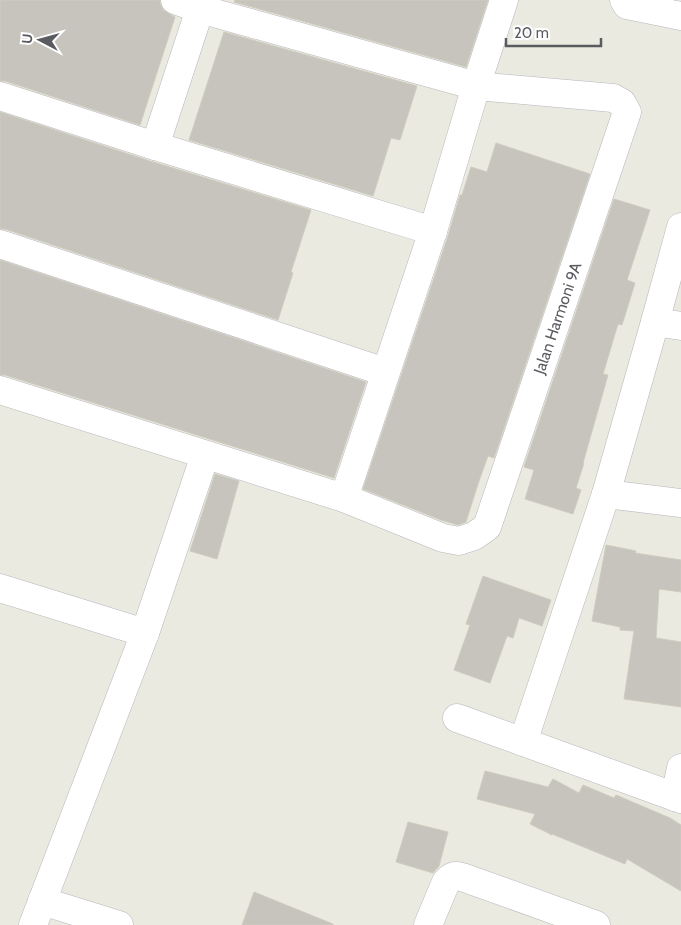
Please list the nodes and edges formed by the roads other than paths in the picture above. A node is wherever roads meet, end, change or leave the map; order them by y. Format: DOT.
graph roads {
  1 [pos="504,0"];
  2 [pos="624,0"];
  3 [pos="192,3"];
  4 [pos="681,16"];
  5 [pos="476,86"];
  6 [pos="0,96"];
  7 [pos="155,146"];
  8 [pos="681,226"];
  9 [pos="433,231"];
  10 [pos="0,244"];
  11 [pos="668,324"];
  12 [pos="386,372"];
  13 [pos="0,390"];
  14 [pos="203,461"];
  15 [pos="606,494"];
  16 [pos="344,498"];
  17 [pos="681,503"];
  18 [pos="0,588"];
  19 [pos="145,633"];
  20 [pos="457,718"];
  21 [pos="522,742"];
  22 [pos="681,768"];
  23 [pos="678,798"];
  24 [pos="37,913"];
  25 [pos="119,925"];
  26 [pos="428,925"];
  27 [pos="596,925"];
  1 -- 5 [label="street"];
  2 -- 4 [label="street"];
  3 -- 5 [label="street"];
  3 -- 7 [label="street"];
  5 -- 9 [label="street"];
  5 -- 16 [label="street, Jalan Harmoni 9A"];
  6 -- 7 [label="street"];
  7 -- 9 [label="street"];
  8 -- 11 [label="street"];
  9 -- 12 [label="street"];
  10 -- 12 [label="street"];
  11 -- 15 [label="street"];
  12 -- 16 [label="street"];
  13 -- 16 [label="street"];
  14 -- 19 [label="street"];
  15 -- 17 [label="street"];
  15 -- 21 [label="street"];
  18 -- 19 [label="street"];
  19 -- 24 [label="street"];
  20 -- 21 [label="street"];
  21 -- 23 [label="street"];
  22 -- 23 [label="street"];
  24 -- 25 [label="street"];
  26 -- 27 [label="street"];
}
